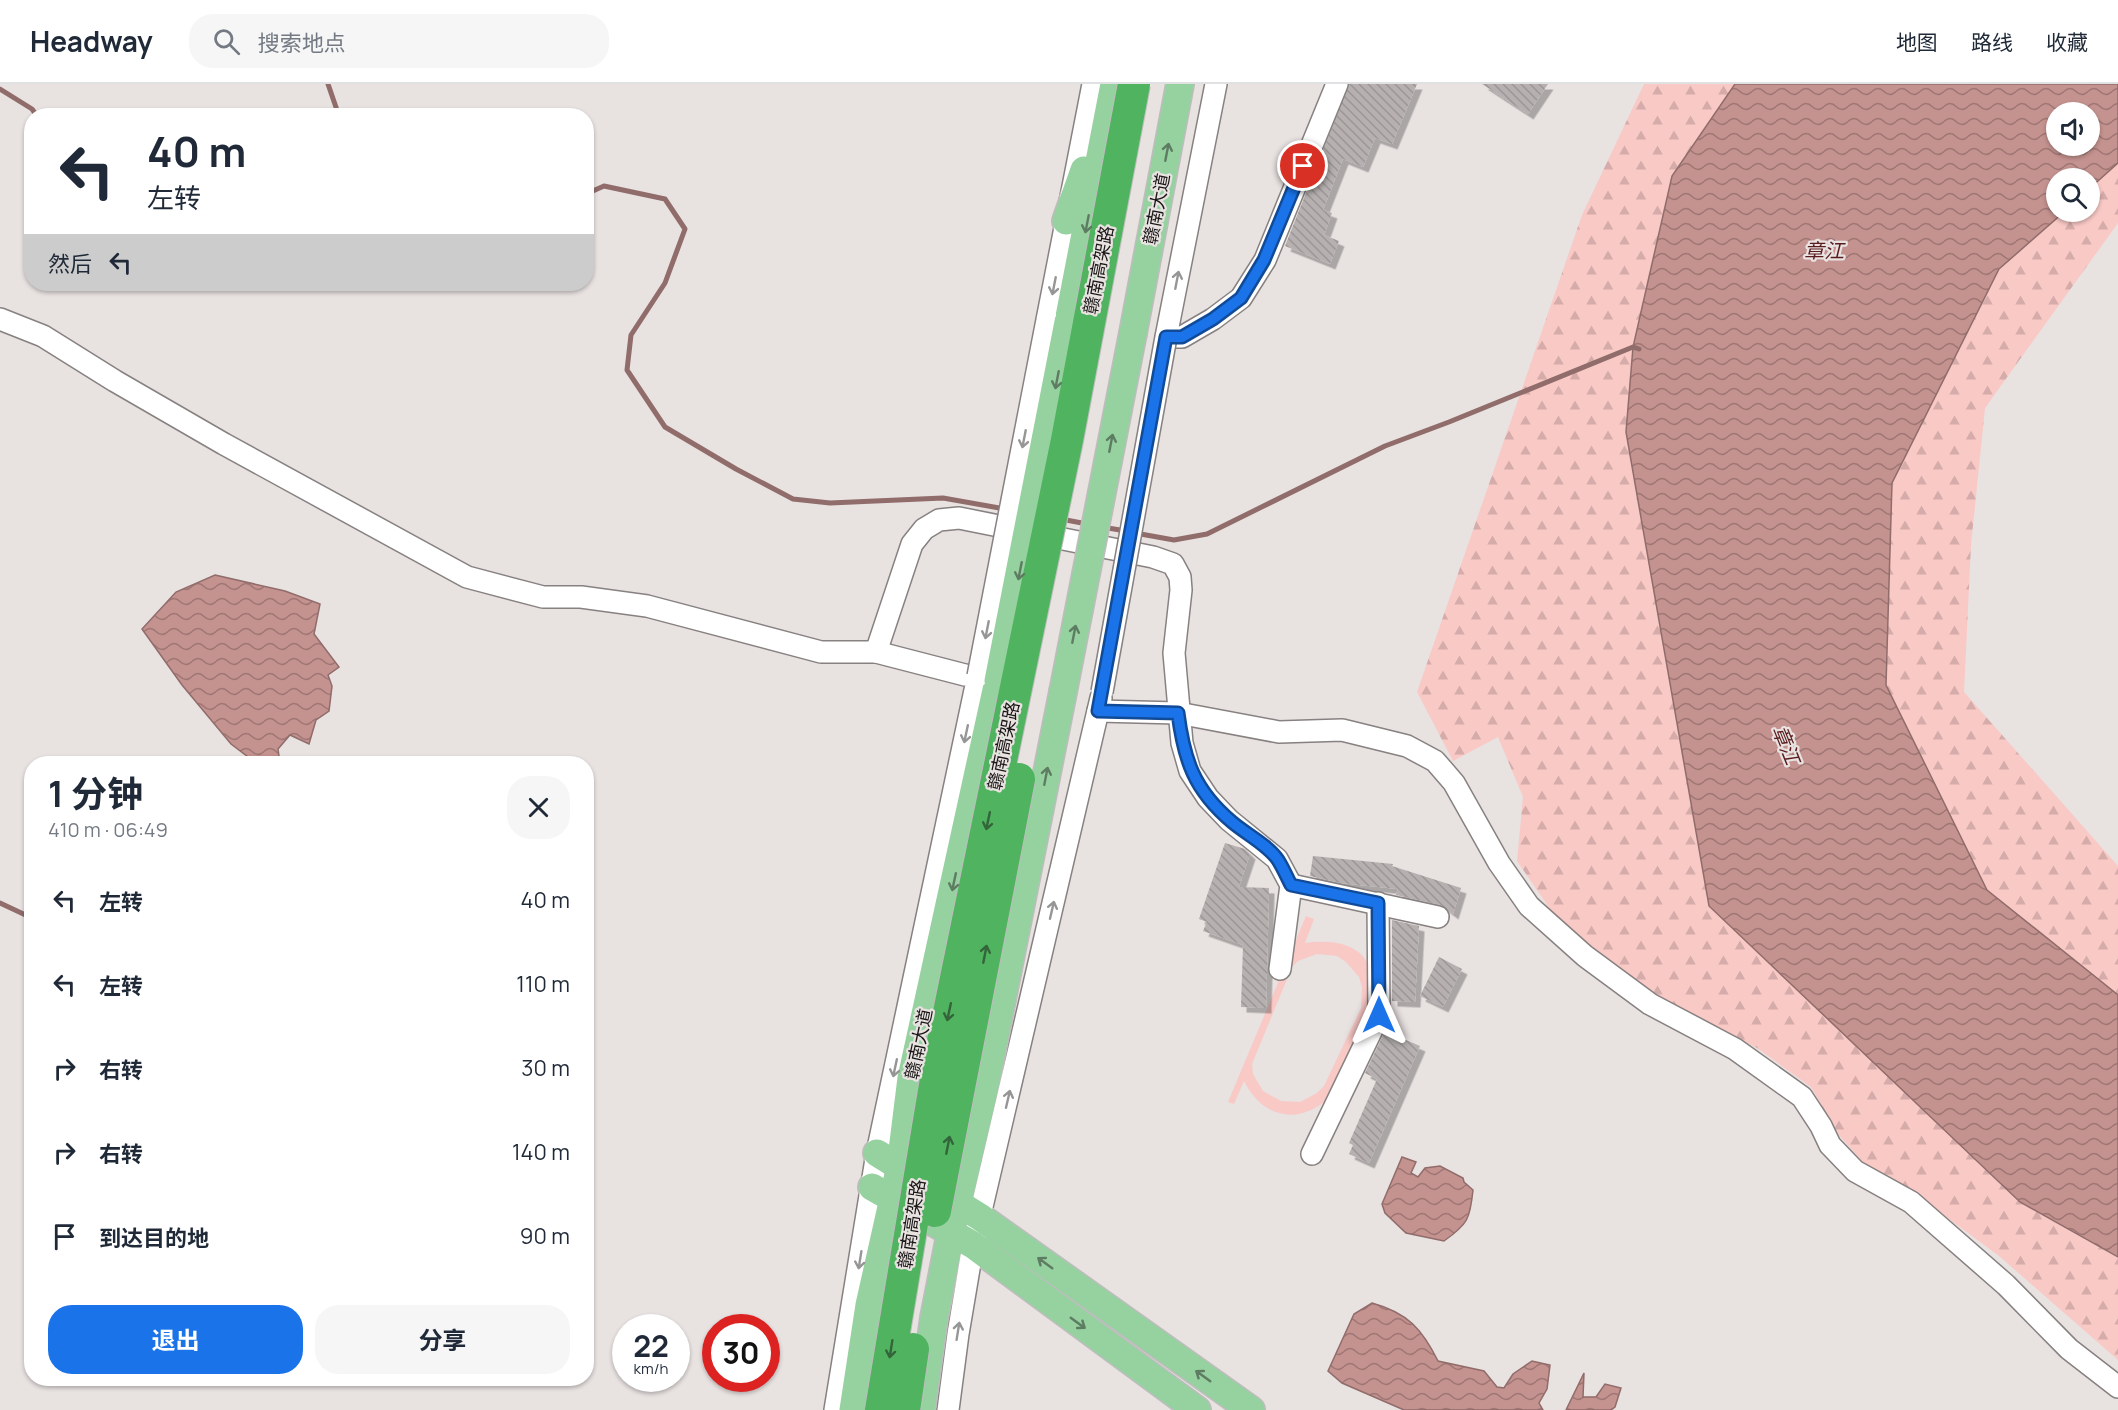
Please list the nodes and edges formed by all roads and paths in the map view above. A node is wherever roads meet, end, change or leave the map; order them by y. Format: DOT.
graph roads {
  1 [pos="1093,84"];
  2 [pos="1114,84"];
  3 [pos="1134,84"];
  4 [pos="1154,84"];
  5 [pos="1180,84"];
  6 [pos="1216,84"];
  7 [pos="1337,84"];
  8 [pos="1066,221"];
  9 [pos="0,320"];
  10 [pos="1058,321"];
  11 [pos="1166,337"];
  12 [pos="876,652"];
  13 [pos="988,679"];
  14 [pos="1100,701"];
  15 [pos="1178,713"];
  16 [pos="1291,885"];
  17 [pos="1378,903"];
  18 [pos="1438,917"];
  19 [pos="1280,969"];
  20 [pos="911,1078"];
  21 [pos="983,1095"];
  22 [pos="1312,1154"];
  23 [pos="889,1160"];
  24 [pos="883,1194"];
  25 [pos="957,1203"];
  26 [pos="980,1217"];
  27 [pos="951,1231"];
  28 [pos="974,1245"];
  29 [pos="869,1305"];
  30 [pos="934,1318"];
  31 [pos="2118,1387"];
  32 [pos="835,1410"];
  33 [pos="853,1410"];
  34 [pos="881,1410"];
  35 [pos="904,1410"];
  36 [pos="921,1410"];
  37 [pos="948,1410"];
  38 [pos="1197,1410"];
  39 [pos="1251,1410"];
  1 -- 8 [label="street"];
  2 -- 8 [label="main road"];
  2 -- 10 [label="main road, one-way"];
  3 -- 34 [label="highway, 赣南高架路, one-way, bridge"];
  35 -- 4 [label="highway, 赣南高架路, one-way, bridge"];
  21 -- 5 [label="main road, 赣南大道, one-way, bridge"];
  11 -- 6 [label="street, one-way"];
  7 -- 11 [label="street"];
  8 -- 10 [label="street, one-way"];
  9 -- 12 [label="street"];
  10 -- 13 [label="main road, 赣南大道, one-way, bridge"];
  11 -- 14 [label="street, bridge"];
  12 -- 13 [label="street"];
  12 -- 15 [label="street"];
  13 -- 20 [label="main road, 赣南大道, one-way"];
  13 -- 23 [label="street, one-way"];
  14 -- 15 [label="street"];
  26 -- 14 [label="street, one-way"];
  15 -- 16 [label="street"];
  15 -- 31 [label="street"];
  16 -- 17 [label="street"];
  16 -- 19 [label="street"];
  17 -- 18 [label="street"];
  17 -- 22 [label="street"];
  20 -- 21 [label="main road"];
  20 -- 23 [label="main road, 赣南大道"];
  21 -- 25 [label="main road"];
  23 -- 24 [label="main road, 赣南大道"];
  23 -- 25 [label="main road"];
  24 -- 27 [label="main road"];
  24 -- 29 [label="main road, 赣南大道"];
  24 -- 32 [label="street, one-way"];
  25 -- 26 [label="main road"];
  25 -- 27 [label="main road"];
  26 -- 28 [label="street"];
  39 -- 26 [label="main road, one-way"];
  27 -- 28 [label="main road"];
  27 -- 30 [label="main road"];
  37 -- 28 [label="street, one-way"];
  28 -- 38 [label="main road, one-way"];
  29 -- 30 [label="main road"];
  29 -- 33 [label="main road, 赣南大道"];
  30 -- 36 [label="main road"];
}
